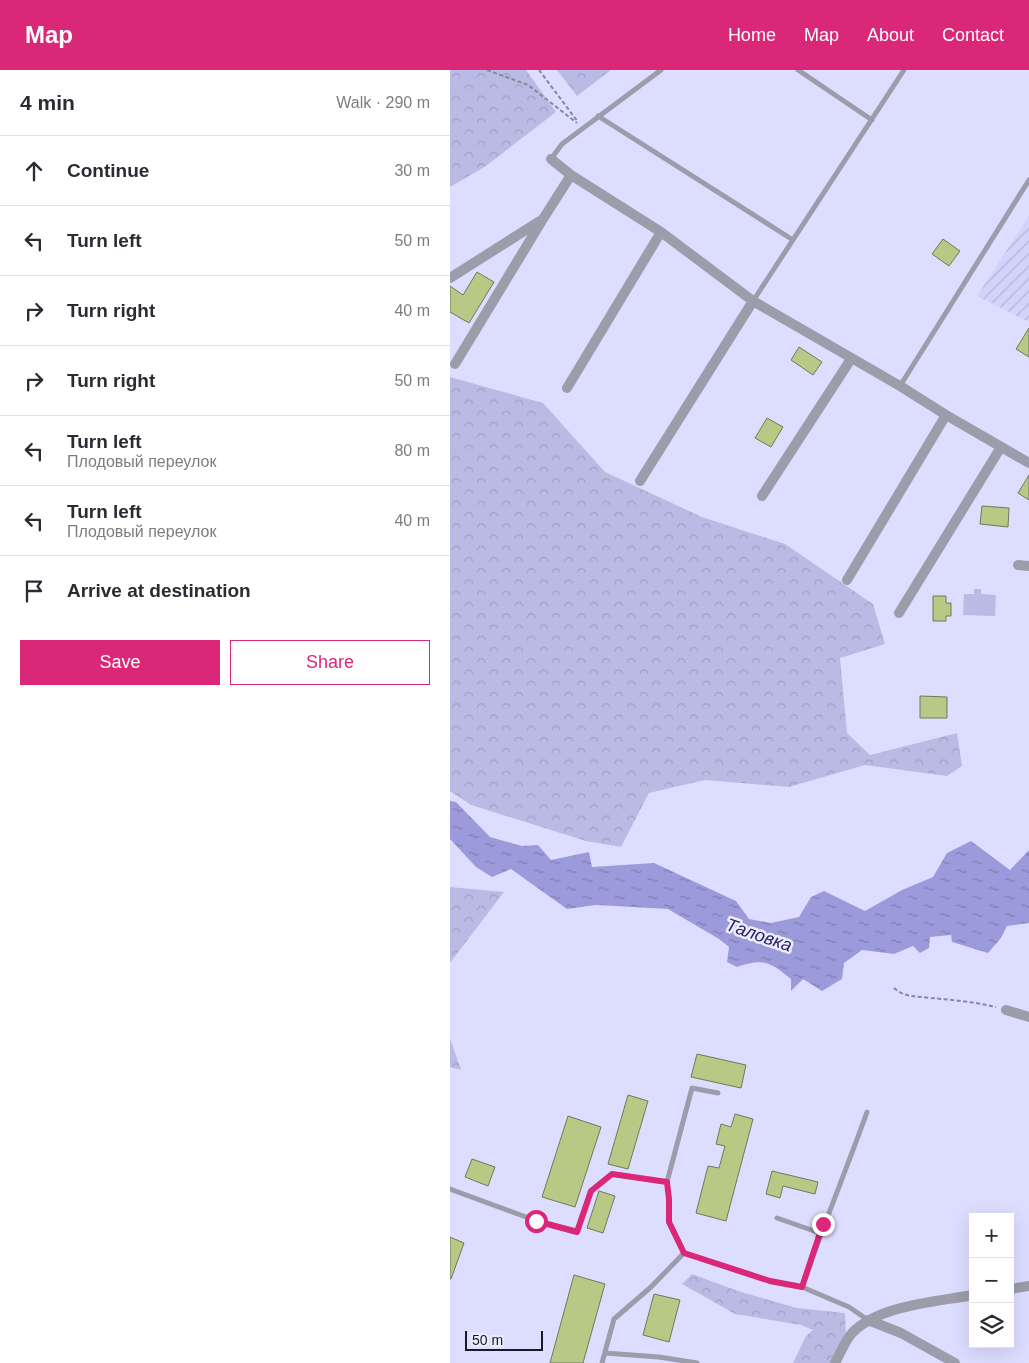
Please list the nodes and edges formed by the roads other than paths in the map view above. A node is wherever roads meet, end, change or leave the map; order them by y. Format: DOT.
graph roads {
  1 [pos="661,70"];
  2 [pos="798,70"];
  3 [pos="904,70"];
  4 [pos="598,116"];
  5 [pos="872,120"];
  6 [pos="552,159"];
  7 [pos="572,175"];
  8 [pos="1029,180"];
  9 [pos="543,219"];
  10 [pos="662,232"];
  11 [pos="793,240"];
  12 [pos="450,278"];
  13 [pos="754,301"];
  14 [pos="851,359"];
  15 [pos="455,364"];
  16 [pos="900,386"];
  17 [pos="567,388"];
  18 [pos="946,415"];
  19 [pos="1001,447"];
  20 [pos="1029,463"];
  21 [pos="640,481"];
  22 [pos="762,496"];
  23 [pos="1018,565"];
  24 [pos="1029,566"];
  25 [pos="847,580"];
  26 [pos="899,614"];
  27 [pos="1006,1010"];
  28 [pos="1029,1017"];
  29 [pos="718,1092"];
  30 [pos="867,1112"];
  31 [pos="667,1182"];
  32 [pos="450,1188"];
  33 [pos="777,1218"];
  34 [pos="820,1233"];
  35 [pos="684,1253"];
  36 [pos="1029,1286"];
  37 [pos="802,1287"];
  38 [pos="1014,1288"];
  39 [pos="969,1296"];
  40 [pos="868,1320"];
  41 [pos="605,1353"];
  42 [pos="602,1363"];
  43 [pos="697,1363"];
  44 [pos="835,1363"];
  45 [pos="955,1363"];
  1 -- 4 [label="lane"];
  2 -- 5 [label="lane"];
  3 -- 5 [label="lane"];
  4 -- 6 [label="lane"];
  4 -- 11 [label="lane"];
  5 -- 11 [label="lane"];
  6 -- 7 [label="street"];
  7 -- 9 [label="street"];
  7 -- 10 [label="street"];
  8 -- 16 [label="lane"];
  9 -- 12 [label="street"];
  9 -- 15 [label="street"];
  10 -- 13 [label="street"];
  10 -- 17 [label="street"];
  11 -- 13 [label="lane"];
  13 -- 14 [label="street"];
  13 -- 21 [label="street"];
  14 -- 16 [label="street"];
  14 -- 22 [label="street"];
  16 -- 18 [label="street"];
  18 -- 19 [label="street"];
  18 -- 25 [label="street"];
  19 -- 20 [label="street"];
  19 -- 26 [label="street"];
  23 -- 24 [label="street"];
  27 -- 28 [label="street"];
  29 -- 31 [label="lane"];
  30 -- 34 [label="lane"];
  31 -- 32 [label="lane"];
  31 -- 35 [label="lane"];
  33 -- 34 [label="lane"];
  34 -- 37 [label="lane"];
  35 -- 37 [label="lane"];
  35 -- 41 [label="lane"];
  36 -- 38 [label="street"];
  37 -- 40 [label="lane"];
  39 -- 40 [label="street"];
  40 -- 44 [label="street"];
  40 -- 45 [label="street"];
  41 -- 42 [label="lane"];
  41 -- 43 [label="lane"];
}
